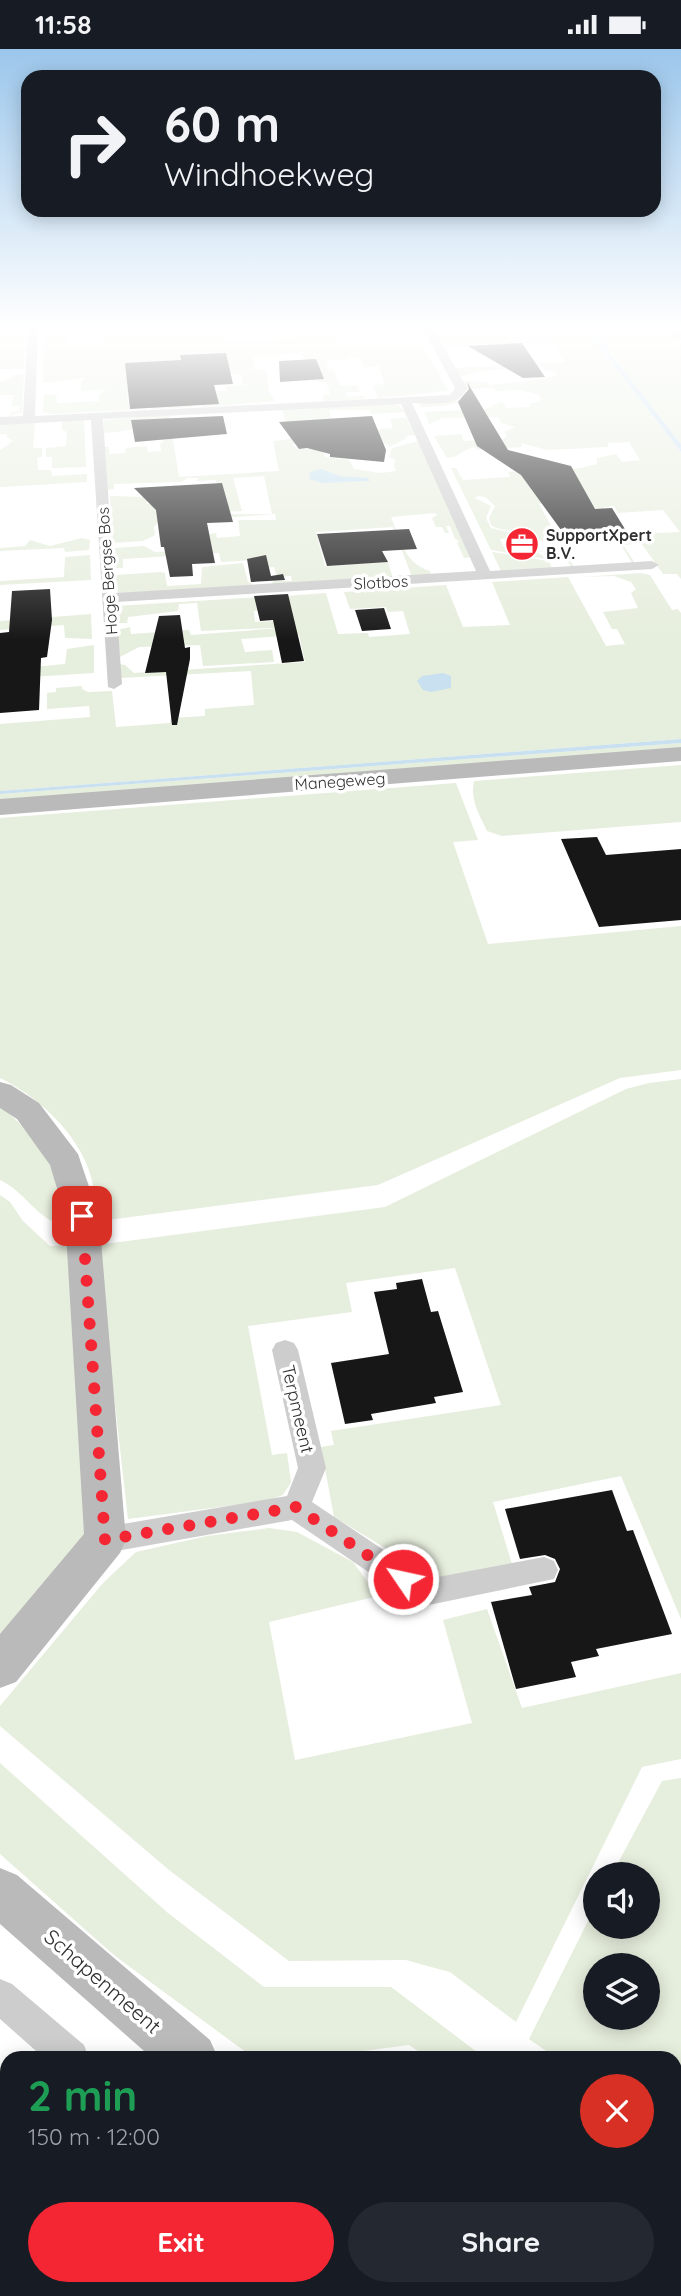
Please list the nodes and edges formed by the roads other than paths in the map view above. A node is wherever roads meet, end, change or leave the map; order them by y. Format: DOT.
graph roads {
  1 [pos="98,430"];
  2 [pos="418,430"];
  3 [pos="652,565"];
  4 [pos="485,575"];
  5 [pos="109,598"];
  6 [pos="114,684"];
  7 [pos="681,754"];
  8 [pos="0,807"];
  9 [pos="0,1094"];
  10 [pos="285,1350"];
  11 [pos="296,1507"];
  12 [pos="105,1540"];
  13 [pos="544,1570"];
  14 [pos="0,1667"];
  15 [pos="5,1906"];
  16 [pos="0,1996"];
  17 [pos="63,2051"];
  18 [pos="183,2051"];
  1 -- 5 [label="street, Hoge Bergse Bos"];
  2 -- 4 [label="street"];
  3 -- 4 [label="street, Slotbos"];
  4 -- 5 [label="street, Slotbos"];
  5 -- 6 [label="street, Hoge Bergse Bos"];
  7 -- 8 [label="street, Manegeweg"];
  9 -- 12 [label="street"];
  10 -- 11 [label="street, Terpmeent"];
  11 -- 12 [label="street"];
  11 -- 13 [label="street"];
  12 -- 14 [label="street"];
  15 -- 18 [label="street, Schapenmeent"];
  16 -- 17 [label="street"];
}
